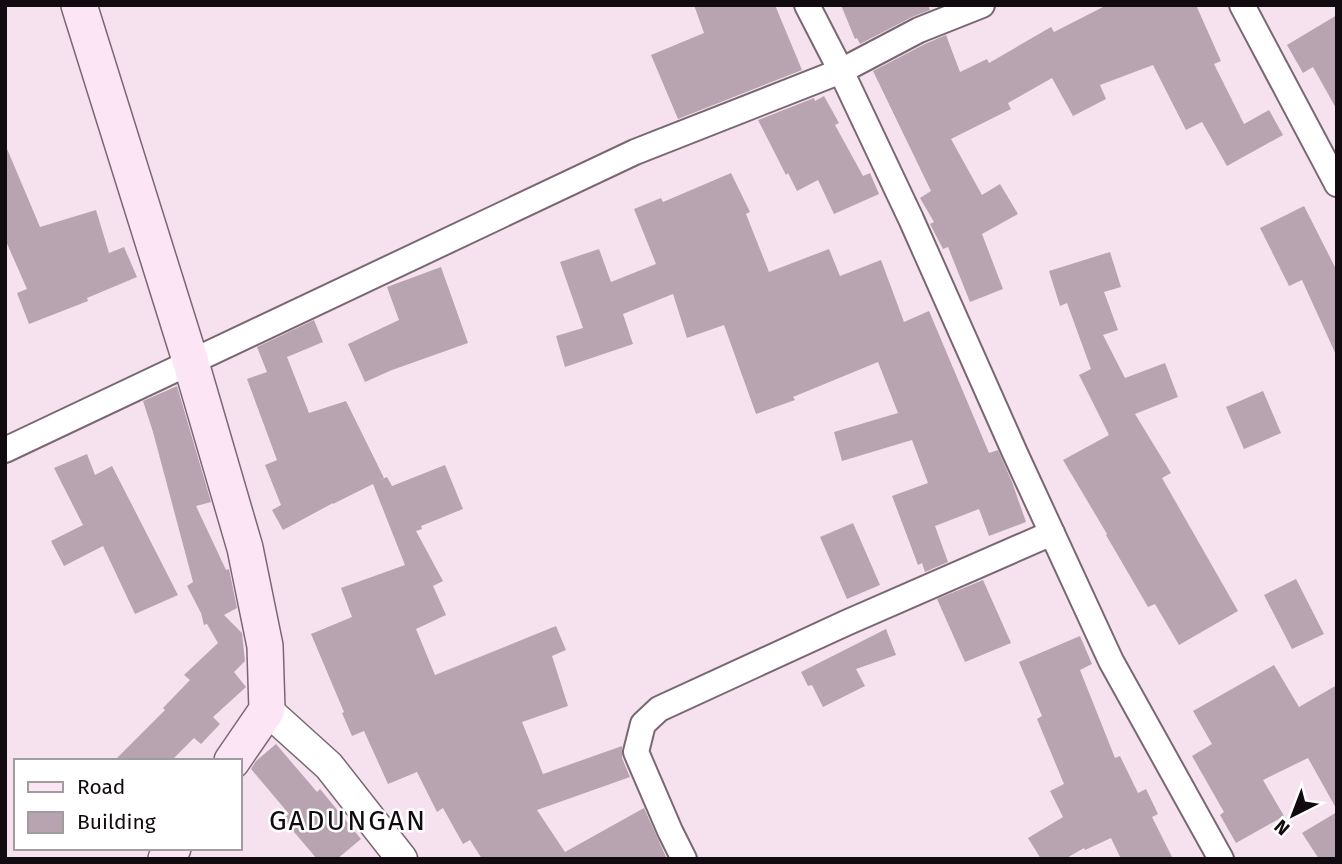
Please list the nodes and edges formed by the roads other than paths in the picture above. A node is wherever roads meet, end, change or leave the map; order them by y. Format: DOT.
graph roads {
  1 [pos="79,5"];
  2 [pos="807,5"];
  3 [pos="982,5"];
  4 [pos="1242,5"];
  5 [pos="841,71"];
  6 [pos="1337,184"];
  7 [pos="191,363"];
  8 [pos="5,450"];
  9 [pos="1052,533"];
  10 [pos="267,710"];
  11 [pos="233,759"];
  12 [pos="402,859"];
  13 [pos="684,859"];
  14 [pos="1221,859"];
  1 -- 7 [label="main road"];
  2 -- 5 [label="street"];
  3 -- 5 [label="street"];
  4 -- 6 [label="street"];
  5 -- 7 [label="street"];
  5 -- 9 [label="street"];
  7 -- 8 [label="street"];
  7 -- 10 [label="main road"];
  9 -- 13 [label="street"];
  9 -- 14 [label="street"];
  10 -- 11 [label="main road"];
  10 -- 12 [label="street"];
}
